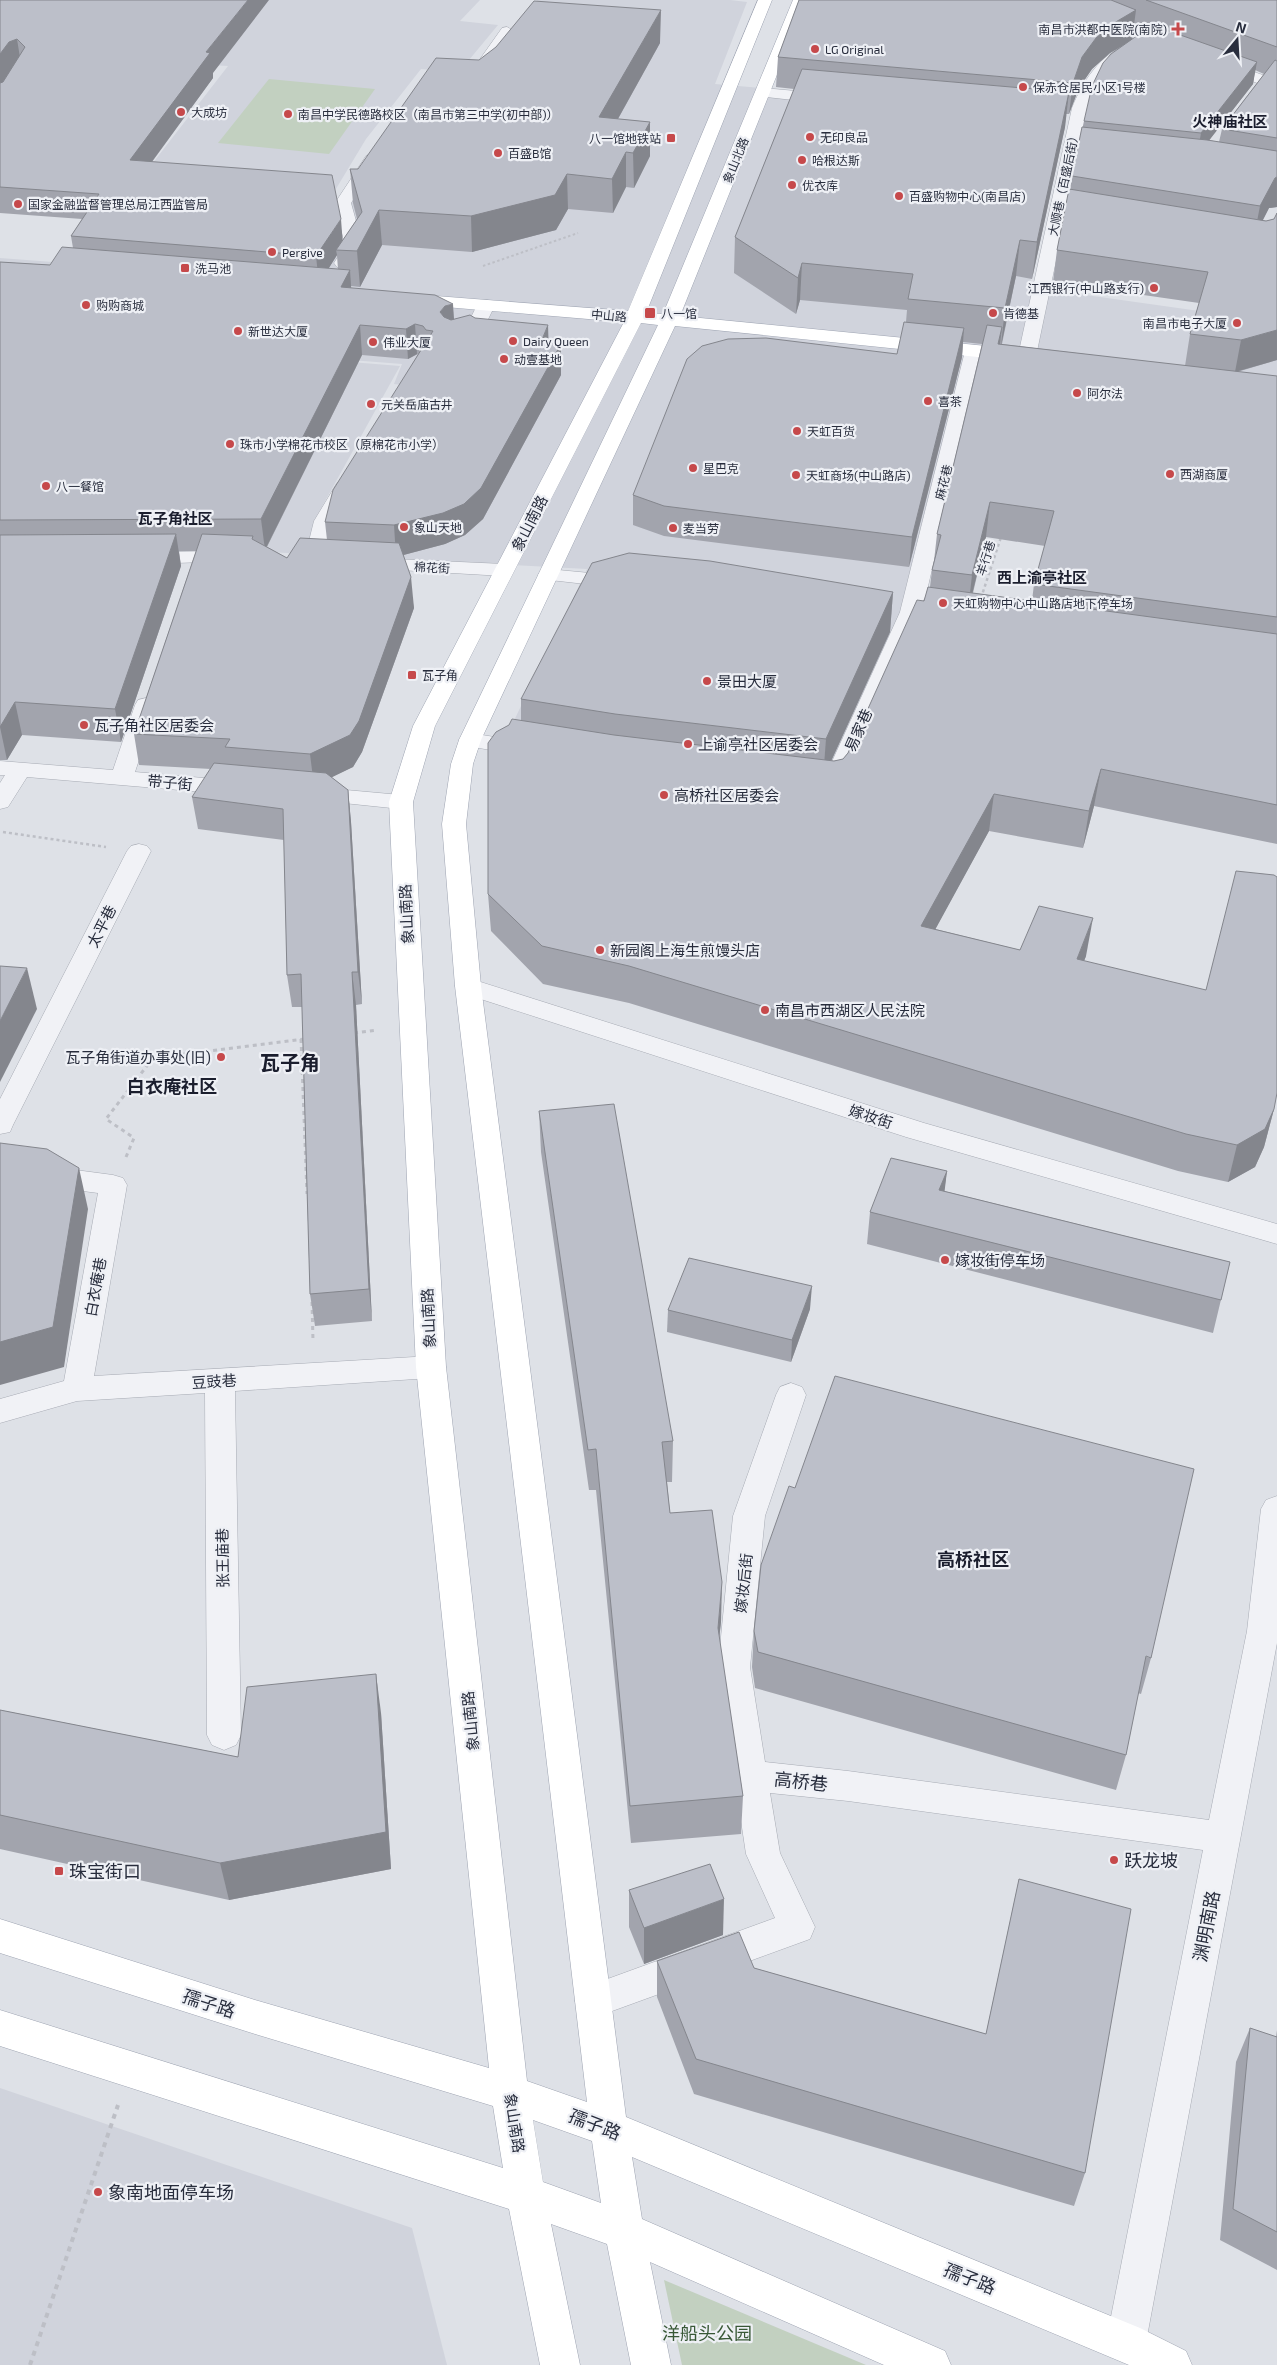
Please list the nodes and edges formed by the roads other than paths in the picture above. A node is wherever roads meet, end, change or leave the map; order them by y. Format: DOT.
graph roads {
  1 [pos="765,0"];
  2 [pos="772,0"];
  3 [pos="800,1"];
  4 [pos="819,3"];
  5 [pos="507,31"];
  6 [pos="1141,43"];
  7 [pos="1202,58"];
  8 [pos="1272,83"];
  9 [pos="469,85"];
  10 [pos="762,93"];
  11 [pos="1254,96"];
  12 [pos="848,100"];
  13 [pos="1058,120"];
  14 [pos="1076,121"];
  15 [pos="381,147"];
  16 [pos="1071,149"];
  17 [pos="1089,151"];
  18 [pos="1057,212"];
  19 [pos="1077,215"];
  20 [pos="335,276"];
  21 [pos="391,297"];
  22 [pos="486,305"];
  23 [pos="634,317"];
  24 [pos="669,321"];
  25 [pos="453,342"];
  26 [pos="974,351"];
  27 [pos="1027,356"];
  28 [pos="1046,358"];
  29 [pos="354,471"];
  30 [pos="128,558"];
  31 [pos="247,558"];
  32 [pos="504,570"];
  33 [pos="548,575"];
  34 [pos="637,584"];
  35 [pos="910,612"];
  36 [pos="153,685"];
  37 [pos="470,740"];
  38 [pos="547,752"];
  39 [pos="10,769"];
  40 [pos="122,777"];
  41 [pos="813,786"];
  42 [pos="256,790"];
  43 [pos="295,793"];
  44 [pos="0,802"];
  45 [pos="401,802"];
  46 [pos="139,851"];
  47 [pos="468,986"];
  48 [pos="0,1125"];
  49 [pos="0,1170"];
  50 [pos="1277,1234"];
  51 [pos="431,1367"];
  52 [pos="220,1380"];
  53 [pos="77,1389"];
  54 [pos="791,1395"];
  55 [pos="0,1411"];
  56 [pos="1277,1509"];
  57 [pos="1270,1635"];
  58 [pos="224,1735"];
  59 [pos="750,1776"];
  60 [pos="1223,1838"];
  61 [pos="0,1936"];
  62 [pos="593,2000"];
  63 [pos="0,2028"];
  64 [pos="510,2093"];
  65 [pos="609,2129"];
  66 [pos="526,2195"];
  67 [pos="624,2231"];
  68 [pos="1126,2342"];
  69 [pos="560,2365"];
  70 [pos="651,2365"];
  71 [pos="931,2365"];
  72 [pos="1172,2365"];
  1 -- 23 [label="main road"];
  2 -- 3 [label="main road"];
  3 -- 4 [label="main road"];
  3 -- 10 [label="main road, 象山北路"];
  5 -- 9 [label="street"];
  6 -- 14 [label="street, 大顺巷（百盛后街）"];
  7 -- 8 [label="street"];
  8 -- 11 [label="street"];
  10 -- 12 [label="street"];
  10 -- 24 [label="main road, 象山北路"];
  13 -- 14 [label="street"];
  14 -- 16 [label="street, 大顺巷（百盛后街）"];
  15 -- 20 [label="street"];
  16 -- 17 [label="street"];
  16 -- 18 [label="street, 大顺巷（百盛后街）"];
  18 -- 19 [label="street"];
  18 -- 27 [label="street, 大顺巷（百盛后街）"];
  21 -- 22 [label="main road, 中山路"];
  22 -- 23 [label="main road, 中山路"];
  22 -- 25 [label="street"];
  23 -- 24 [label="main road, 中山路"];
  23 -- 32 [label="main road, 象山南路"];
  24 -- 26 [label="main road, 中山路"];
  24 -- 33 [label="main road"];
  26 -- 27 [label="main road, 中山路"];
  26 -- 35 [label="street, 麻花巷"];
  27 -- 28 [label="main road, 中山路"];
  29 -- 32 [label="street, 棉花街"];
  30 -- 31 [label="street"];
  32 -- 45 [label="main road, 象山南路"];
  33 -- 34 [label="street"];
  33 -- 37 [label="main road"];
  35 -- 41 [label="street, 易家巷"];
  36 -- 40 [label="street"];
  37 -- 38 [label="street"];
  37 -- 47 [label="main road"];
  39 -- 40 [label="street, 带子街"];
  39 -- 44 [label="street"];
  40 -- 42 [label="street, 带子街"];
  43 -- 45 [label="street"];
  45 -- 51 [label="main road, 象山南路"];
  46 -- 48 [label="street, 太平巷"];
  47 -- 50 [label="street, 嫁妆街"];
  47 -- 62 [label="main road"];
  49 -- 53 [label="street, 白衣庵巷"];
  51 -- 52 [label="street, 豆豉巷"];
  51 -- 64 [label="main road, 象山南路"];
  52 -- 53 [label="street, 豆豉巷"];
  52 -- 58 [label="street, 张王庙巷"];
  53 -- 55 [label="street, 豆豉巷"];
  54 -- 59 [label="street, 嫁妆后街"];
  56 -- 57 [label="street, 渊明南路"];
  57 -- 60 [label="street, 渊明南路"];
  59 -- 60 [label="street, 高桥巷"];
  59 -- 62 [label="street, 高桥巷"];
  60 -- 68 [label="street, 渊明南路"];
  61 -- 64 [label="main road, 孺子路"];
  62 -- 65 [label="main road"];
  63 -- 66 [label="main road"];
  64 -- 65 [label="main road, 孺子路"];
  64 -- 66 [label="main road, 象山南路"];
  65 -- 67 [label="main road"];
  65 -- 68 [label="main road, 孺子路"];
  66 -- 67 [label="main road"];
  66 -- 69 [label="main road, 象山南路"];
  67 -- 70 [label="main road"];
  67 -- 71 [label="main road"];
  68 -- 72 [label="main road, 孺子路"];
}
